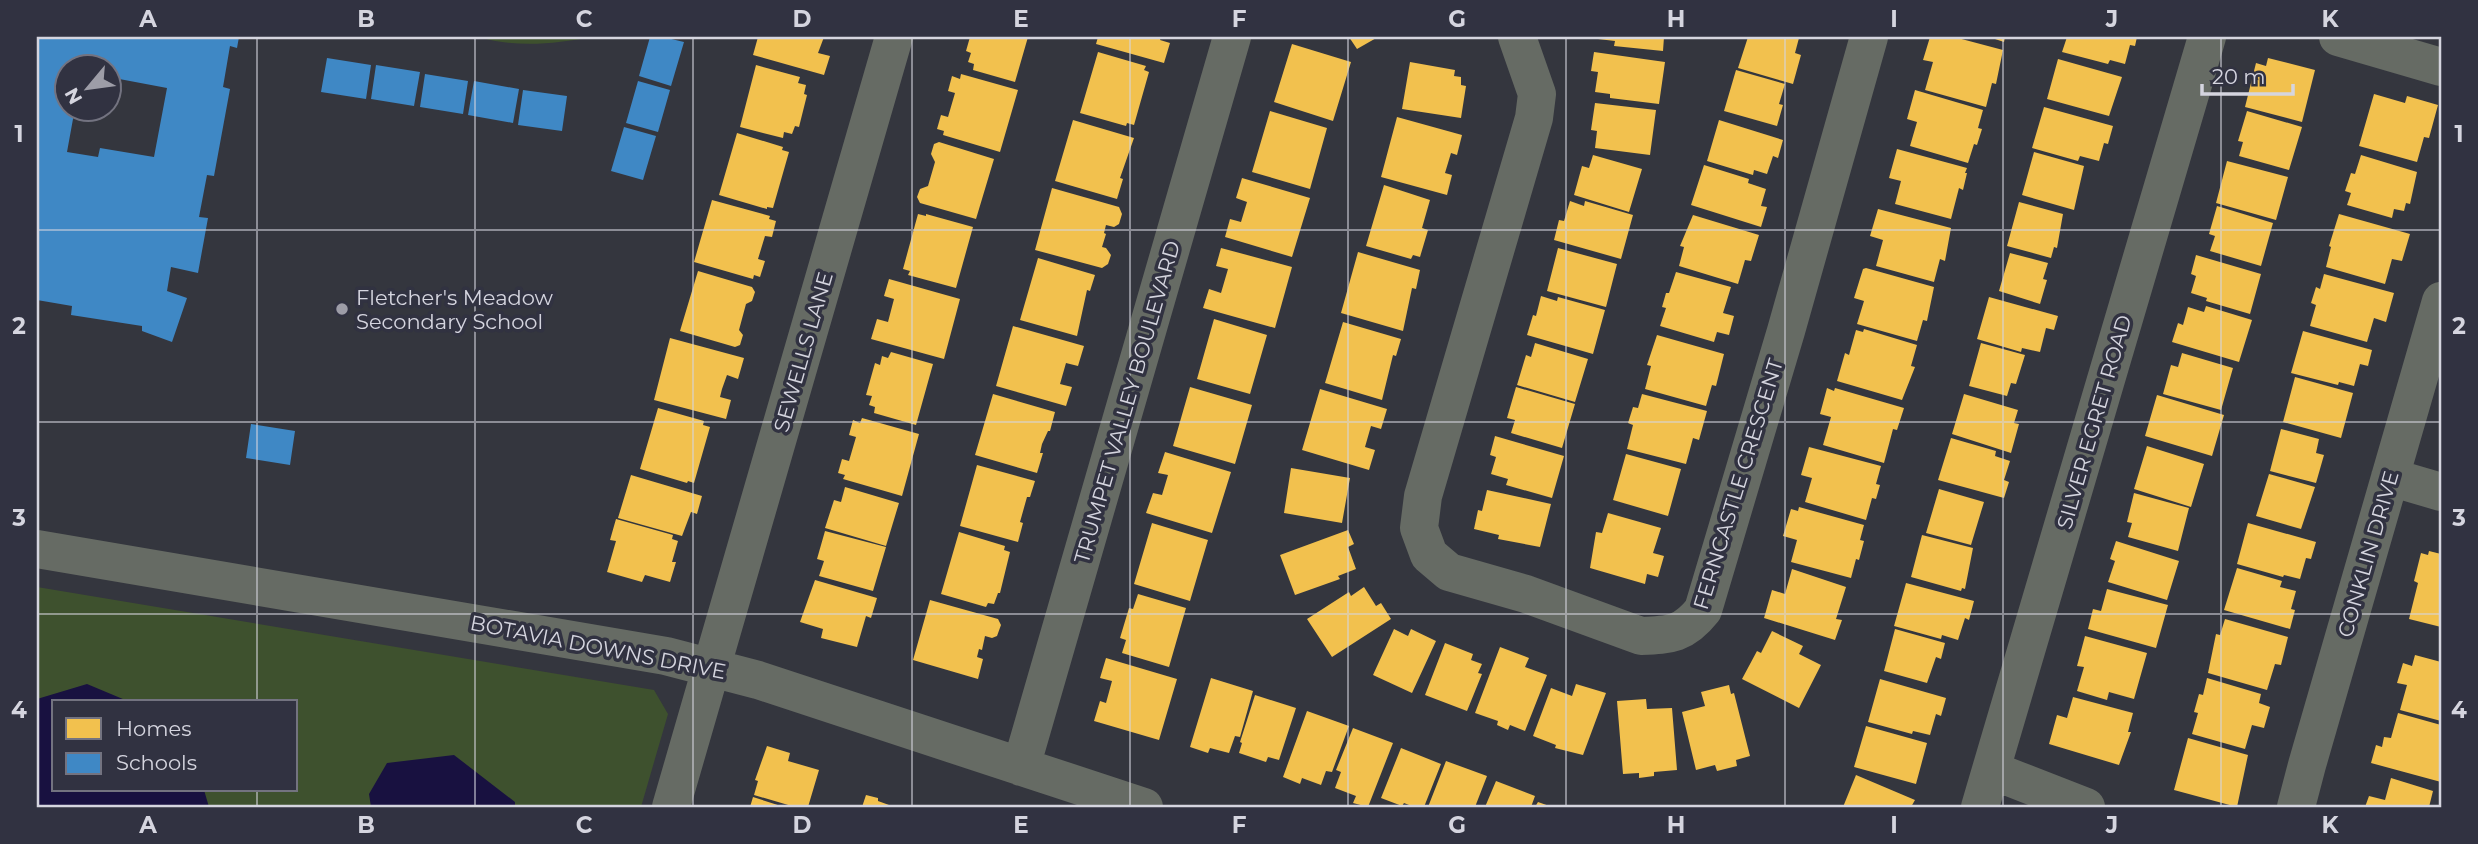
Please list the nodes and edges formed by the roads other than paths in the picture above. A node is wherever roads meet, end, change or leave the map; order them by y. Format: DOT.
graph roads {
  1 [pos="894,37"];
  2 [pos="1232,37"];
  3 [pos="1517,37"];
  4 [pos="1870,37"];
  5 [pos="2207,37"];
  6 [pos="2338,37"];
  7 [pos="2441,67"];
  8 [pos="2441,301"];
  9 [pos="2390,477"];
  10 [pos="2441,492"];
  11 [pos="37,550"];
  12 [pos="712,668"];
  13 [pos="1021,767"];
  14 [pos="1991,770"];
  15 [pos="671,807"];
  16 [pos="1144,807"];
  17 [pos="1980,807"];
  18 [pos="2085,807"];
  19 [pos="2296,807"];
  1 -- 12 [label="street, SEWELLS LANE"];
  2 -- 13 [label="street, TRUMPET VALLEY BOULEVARD"];
  3 -- 4 [label="street, FERNCASTLE CRESCENT"];
  5 -- 14 [label="street, SILVER EGRET ROAD"];
  6 -- 7 [label="street"];
  8 -- 9 [label="street, CONKLIN DRIVE"];
  9 -- 10 [label="street"];
  9 -- 19 [label="street, CONKLIN DRIVE"];
  11 -- 12 [label="street, BOTAVIA DOWNS DRIVE"];
  12 -- 13 [label="street, BOTAVIA DOWNS DRIVE"];
  12 -- 15 [label="street, SEWELLS LANE"];
  13 -- 16 [label="street, BOTAVIA DOWNS DRIVE"];
  14 -- 17 [label="street, SILVER EGRET ROAD"];
  14 -- 18 [label="street"];
}
